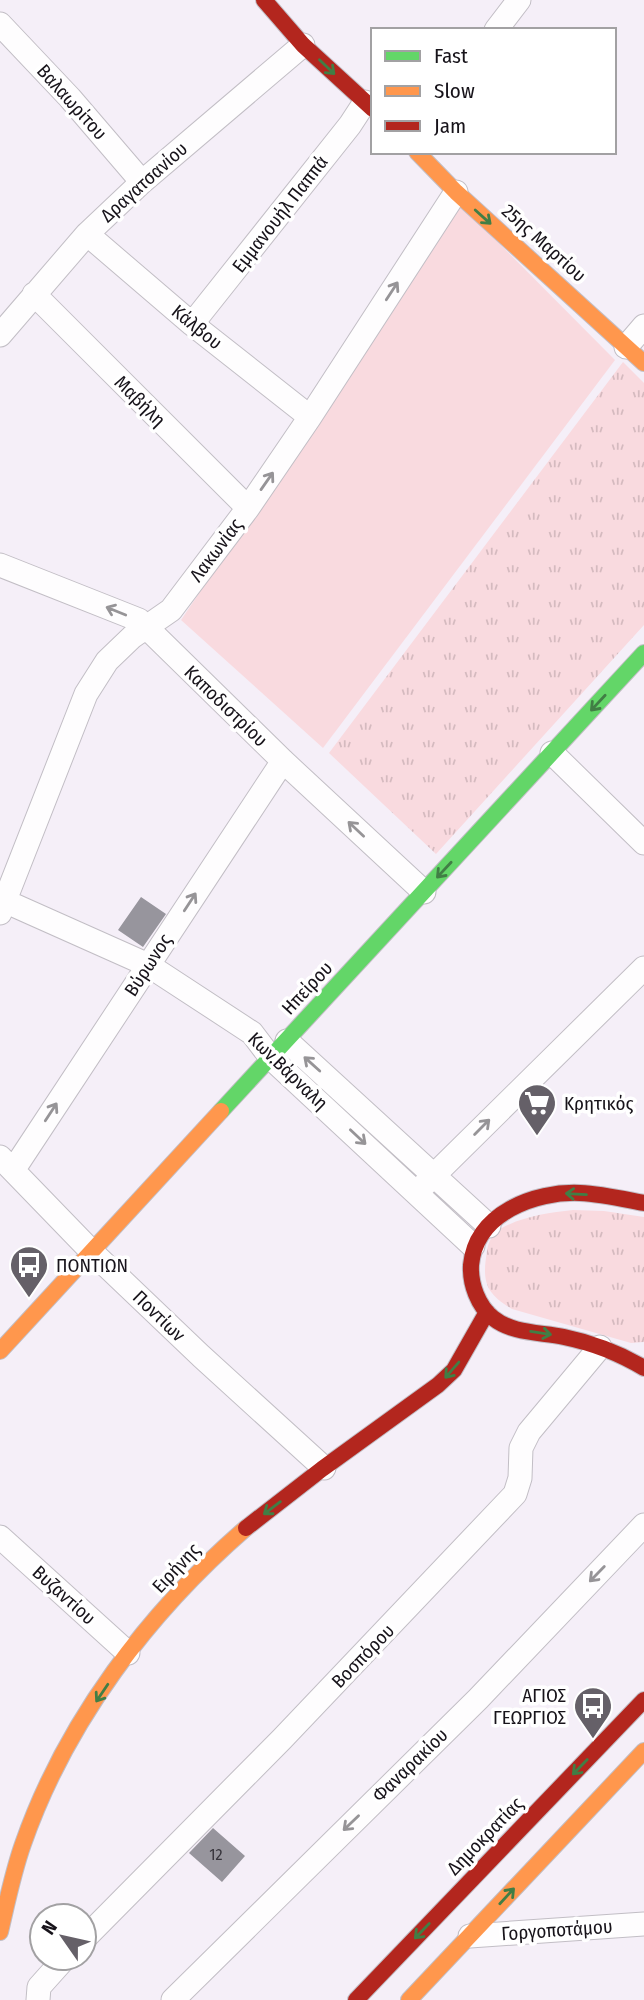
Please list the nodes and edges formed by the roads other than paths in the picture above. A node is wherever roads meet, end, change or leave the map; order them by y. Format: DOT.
graph roads {
  1 [pos="519,0"];
  2 [pos="270,2"];
  3 [pos="0,24"];
  4 [pos="498,28"];
  5 [pos="303,45"];
  6 [pos="369,105"];
  7 [pos="419,154"];
  8 [pos="142,182"];
  9 [pos="456,192"];
  10 [pos="87,234"];
  11 [pos="34,293"];
  12 [pos="192,324"];
  13 [pos="644,326"];
  14 [pos="0,335"];
  15 [pos="626,347"];
  16 [pos="644,363"];
  17 [pos="310,417"];
  18 [pos="248,508"];
  19 [pos="2,572"];
  20 [pos="147,628"];
  21 [pos="644,653"];
  22 [pos="552,752"];
  23 [pos="283,761"];
  24 [pos="644,843"];
  25 [pos="424,892"];
  26 [pos="2,904"];
  27 [pos="148,965"];
  28 [pos="644,968"];
  29 [pos="279,1049"];
  30 [pos="7,1163"];
  31 [pos="433,1175"];
  32 [pos="417,1192"];
  33 [pos="644,1203"];
  34 [pos="489,1226"];
  35 [pos="473,1246"];
  36 [pos="92,1252"];
  37 [pos="487,1312"];
  38 [pos="600,1348"];
  39 [pos="0,1351"];
  40 [pos="644,1368"];
  41 [pos="324,1468"];
  42 [pos="644,1525"];
  43 [pos="0,1537"];
  44 [pos="128,1653"];
  45 [pos="644,1700"];
  46 [pos="644,1751"];
  47 [pos="4,1891"];
  48 [pos="644,1924"];
  49 [pos="98,1925"];
  50 [pos="0,1932"];
  51 [pos="470,1936"];
  52 [pos="52,1972"];
  53 [pos="38,2000"];
  54 [pos="173,2000"];
  55 [pos="356,2000"];
  56 [pos="410,2000"];
  1 -- 4 [label="street"];
  2 -- 5 [label="street"];
  3 -- 8 [label="street, Βαλαωρίτου"];
  5 -- 6 [label="street, one-way"];
  5 -- 8 [label="street, Δραγατσανίου"];
  6 -- 12 [label="street, Εμμανουήλ Παππά"];
  7 -- 9 [label="street, 25ης Μαρτίου"];
  8 -- 10 [label="street, Δραγατσανίου"];
  9 -- 15 [label="street, 25ης Μαρτίου, one-way"];
  17 -- 9 [label="street, Λακωνίας, one-way"];
  10 -- 11 [label="street, Δραγατσανίου"];
  10 -- 12 [label="street, Κάλβου"];
  11 -- 14 [label="street, Δραγατσανίου"];
  11 -- 18 [label="street, Μαβήλη"];
  12 -- 17 [label="street, Κάλβου"];
  13 -- 15 [label="street"];
  15 -- 16 [label="street, 25ης Μαρτίου"];
  18 -- 17 [label="street, Λακωνίας, one-way"];
  18 -- 20 [label="street, Λακωνίας"];
  20 -- 19 [label="street, Καποδιστρίου, one-way"];
  20 -- 23 [label="street, Καποδιστρίου"];
  20 -- 26 [label="street, Λακωνίας"];
  21 -- 22 [label="street, Ηπείρου, one-way"];
  22 -- 24 [label="street"];
  22 -- 25 [label="street, Ηπείρου, one-way"];
  25 -- 23 [label="street, Καποδιστρίου, one-way"];
  27 -- 23 [label="street, Βύρωνος, one-way"];
  25 -- 29 [label="street, Ηπείρου"];
  26 -- 27 [label="street, Κων.Βάρναλη"];
  27 -- 29 [label="street, Κων.Βάρναλη"];
  30 -- 27 [label="street, Βύρωνος, one-way"];
  31 -- 28 [label="street, one-way"];
  31 -- 29 [label="street, Κων.Βάρναλη, one-way"];
  29 -- 32 [label="street, Κων.Βάρναλη, one-way"];
  29 -- 36 [label="street, Ηπείρου"];
  30 -- 36 [label="street, Ποντίων"];
  31 -- 32 [label="street"];
  31 -- 34 [label="street, Κων.Βάρναλη"];
  32 -- 35 [label="street, Κων.Βάρναλη"];
  33 -- 34 [label="street, one-way"];
  34 -- 35 [label="street"];
  35 -- 37 [label="street"];
  36 -- 39 [label="street, Ηπείρου"];
  36 -- 41 [label="street, Ποντίων"];
  37 -- 38 [label="street, one-way"];
  37 -- 41 [label="street, Ειρήνης, one-way"];
  38 -- 40 [label="street"];
  38 -- 49 [label="street, Βοσπόρου"];
  41 -- 44 [label="street, Ειρήνης, one-way"];
  42 -- 54 [label="street, Φαναρακίου, one-way"];
  43 -- 44 [label="street, Βυζαντίου"];
  44 -- 47 [label="street, Ειρήνης, one-way"];
  45 -- 55 [label="street, Δημοκρατίας, one-way"];
  51 -- 46 [label="street, one-way"];
  47 -- 50 [label="street, Ειρήνης"];
  48 -- 51 [label="street, Γοργοποτάμου"];
  51 -- 56 [label="street"];
  52 -- 53 [label="street"];
}
